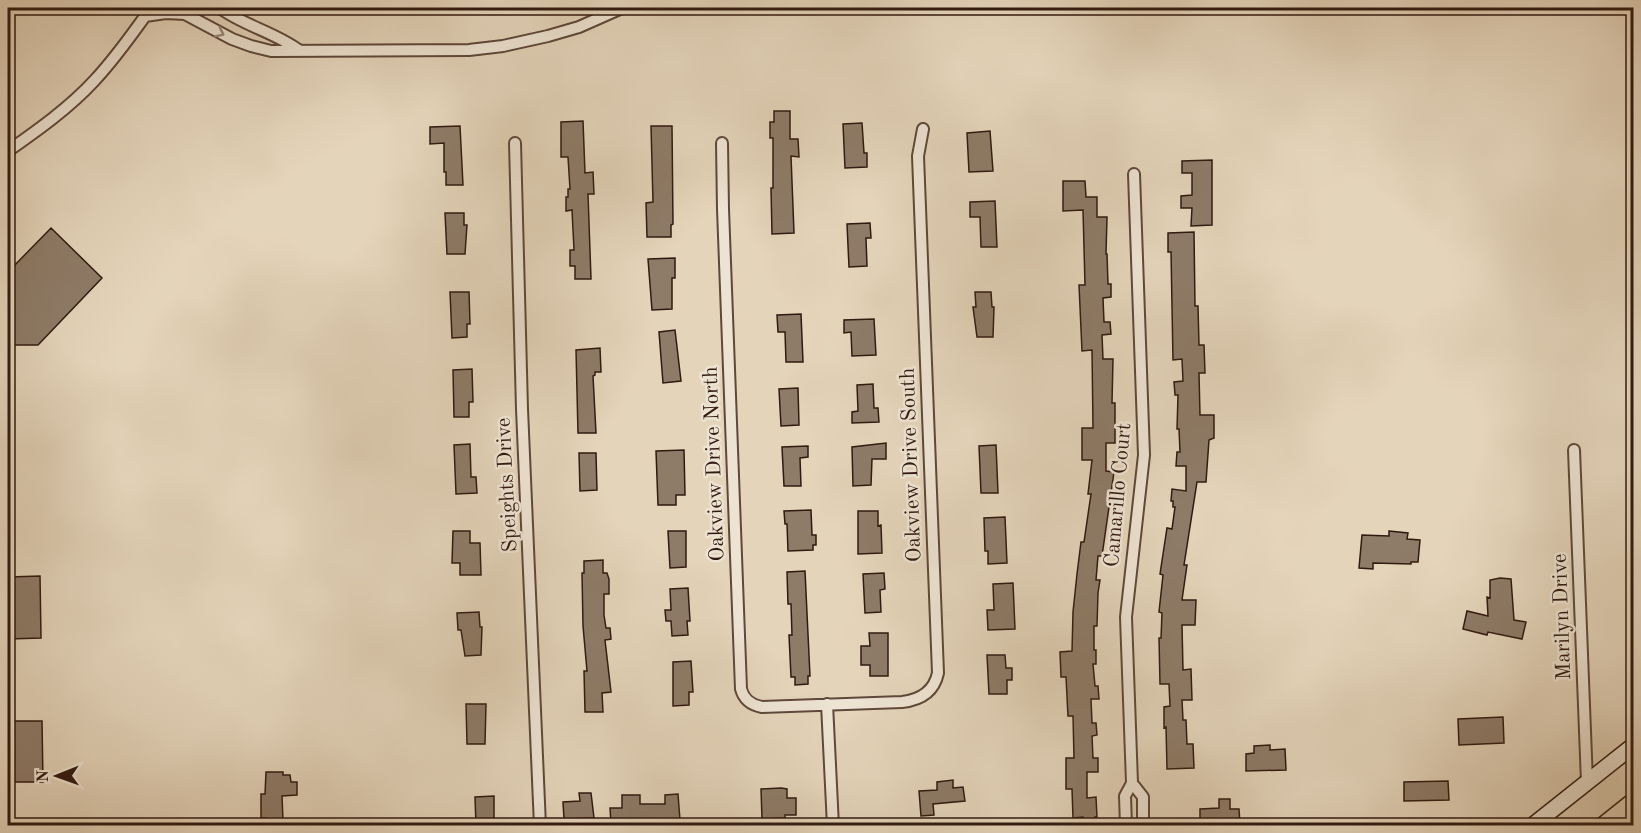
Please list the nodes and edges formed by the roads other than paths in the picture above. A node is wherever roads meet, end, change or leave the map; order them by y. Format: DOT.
graph roads {
  1 [pos="220,8"];
  2 [pos="622,8"];
  3 [pos="148,12"];
  4 [pos="300,51"];
  5 [pos="922,129"];
  6 [pos="515,143"];
  7 [pos="722,143"];
  8 [pos="8,151"];
  9 [pos="1134,174"];
  10 [pos="1574,450"];
  11 [pos="827,704"];
  12 [pos="1634,745"];
  13 [pos="1587,782"];
  14 [pos="1132,783"];
  15 [pos="1634,802"];
  16 [pos="540,825"];
  17 [pos="832,825"];
  18 [pos="1126,825"];
  19 [pos="1143,825"];
  20 [pos="1532,825"];
  21 [pos="1604,825"];
  1 -- 4 [label="street"];
  2 -- 4 [label="street"];
  3 -- 4 [label="street, one-way"];
  3 -- 8 [label="street"];
  5 -- 11 [label="street, Oakview Drive South"];
  6 -- 16 [label="street, Speights Drive"];
  7 -- 11 [label="street, Oakview Drive North"];
  9 -- 14 [label="street, Camarillo Court"];
  10 -- 13 [label="street, Marilyn Drive"];
  11 -- 17 [label="street"];
  12 -- 13 [label="main road"];
  13 -- 20 [label="main road"];
  14 -- 18 [label="street, Camarillo Court"];
  14 -- 19 [label="street, Camarillo Court"];
  15 -- 21 [label="highway"];
}
